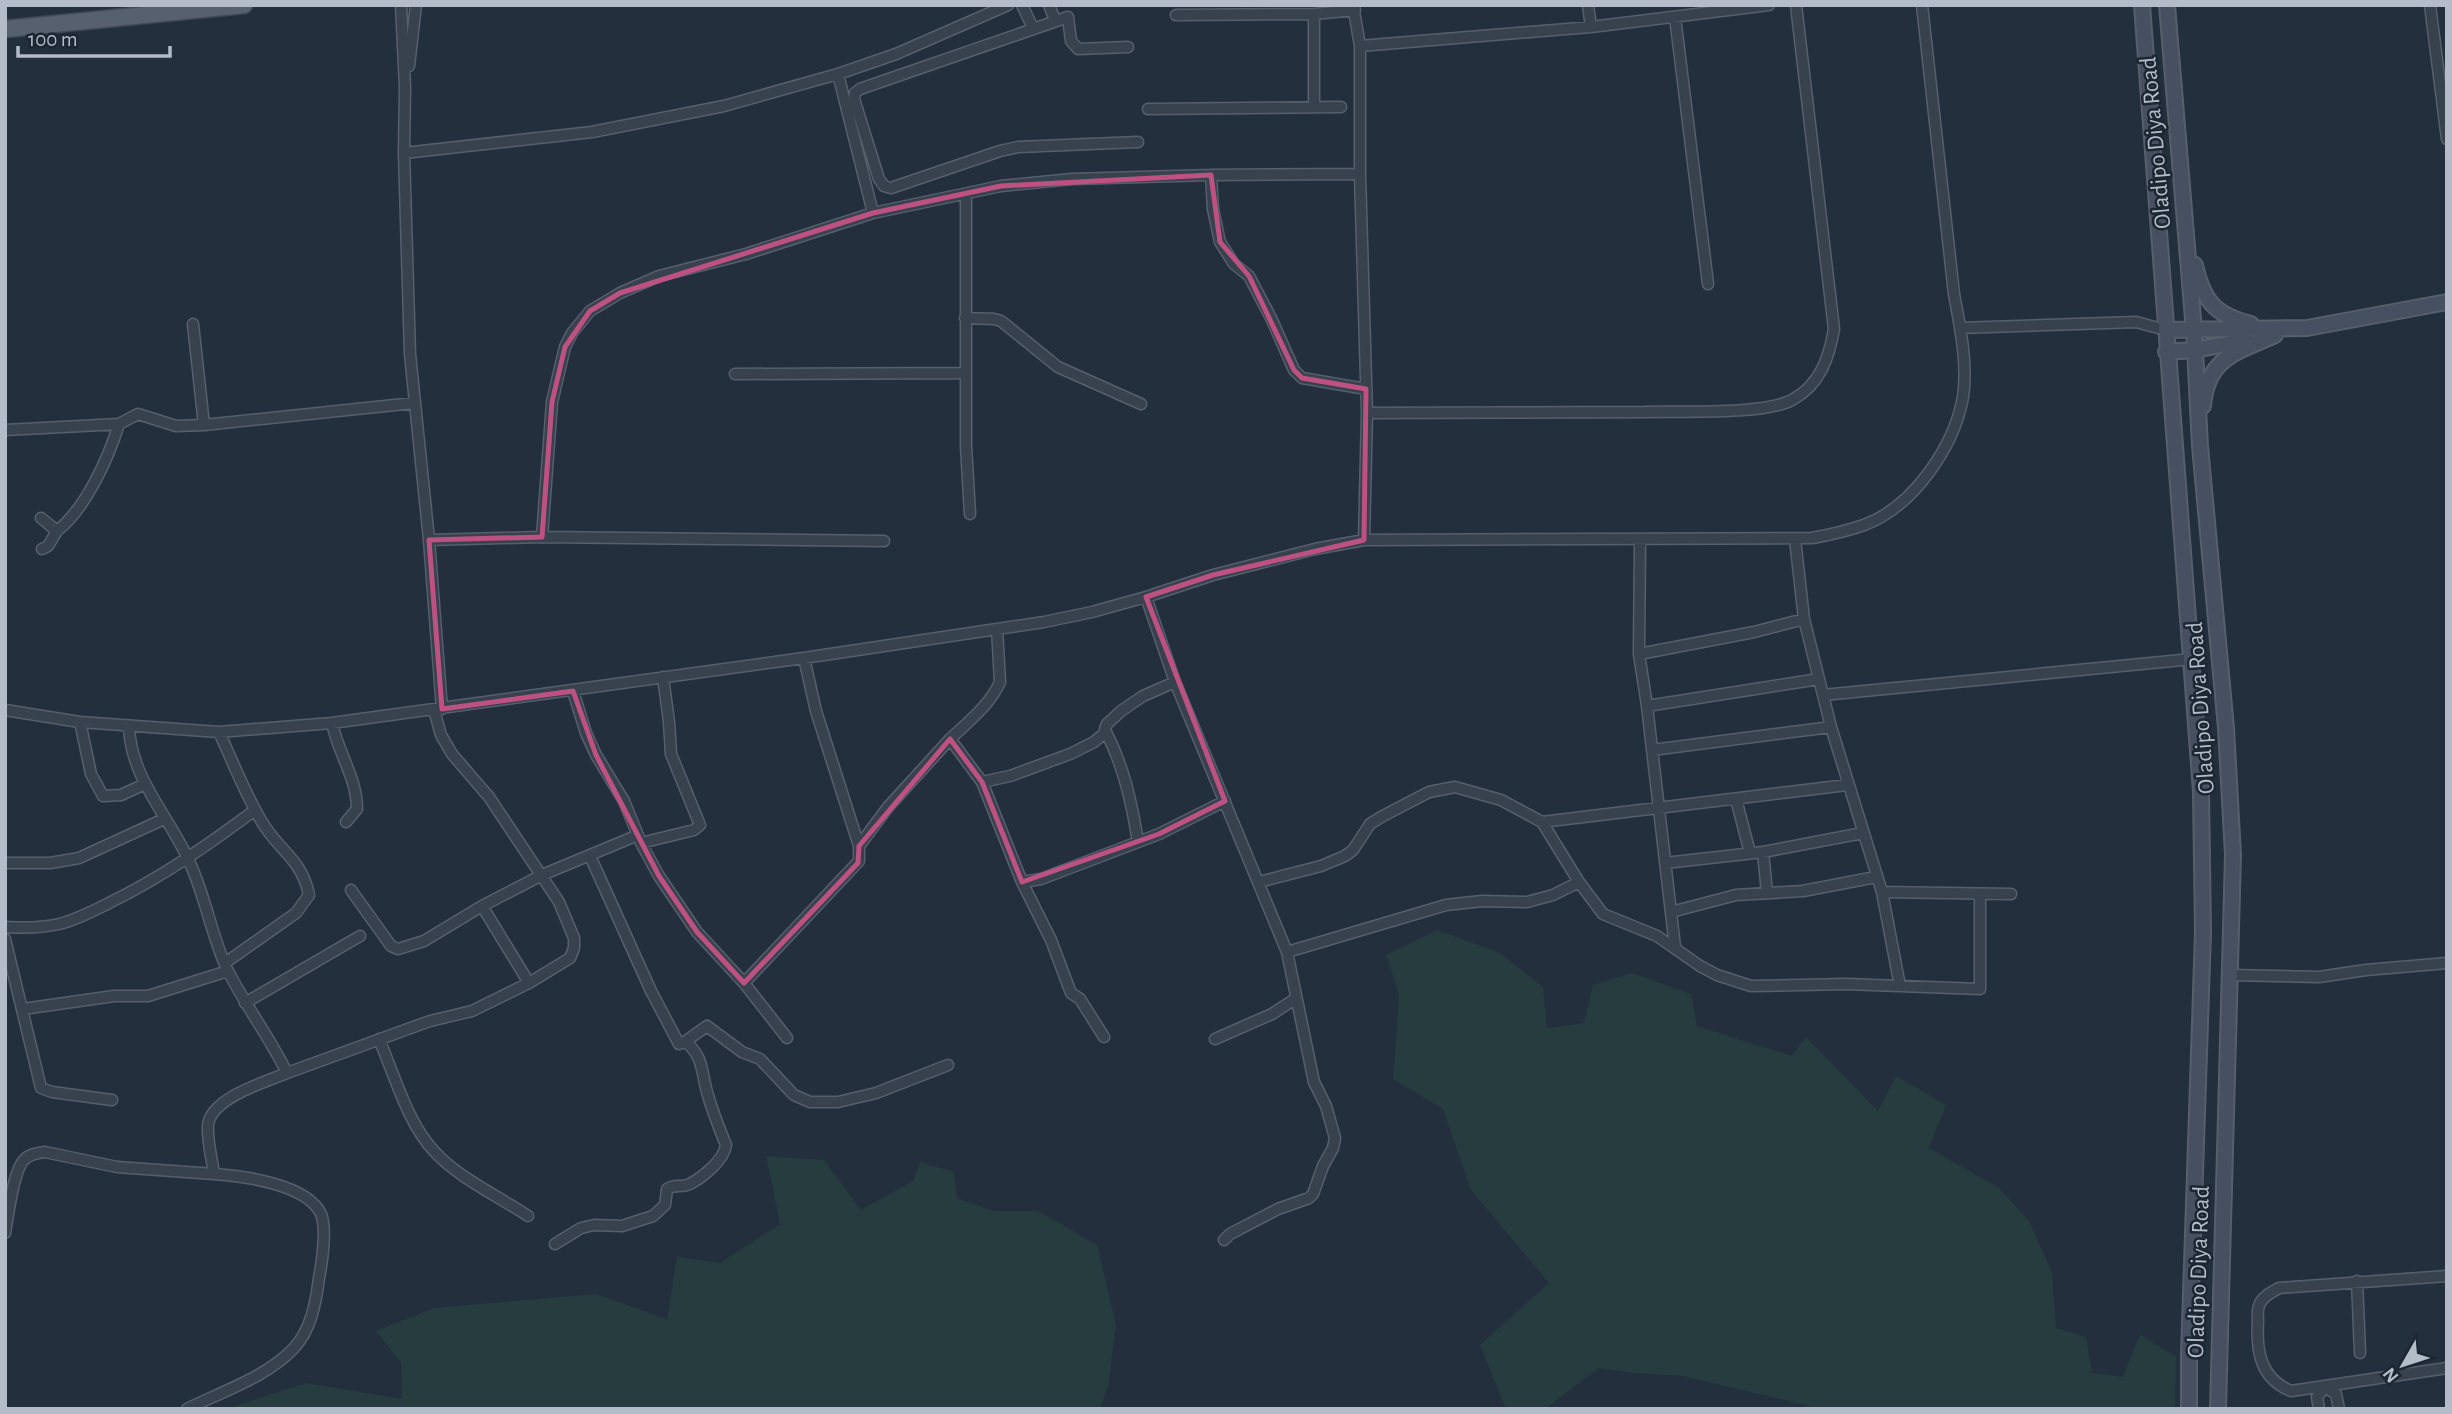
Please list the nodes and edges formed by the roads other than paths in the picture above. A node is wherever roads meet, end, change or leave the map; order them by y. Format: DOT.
graph roads {
  1 [pos="244,5"];
  2 [pos="401,5"];
  3 [pos="416,5"];
  4 [pos="1008,5"];
  5 [pos="1022,5"];
  6 [pos="1049,5"];
  7 [pos="1588,5"];
  8 [pos="1769,5"];
  9 [pos="1796,5"];
  10 [pos="1922,5"];
  11 [pos="2142,5"];
  12 [pos="2167,5"];
  13 [pos="2430,5"];
  14 [pos="1354,8"];
  15 [pos="1332,9"];
  16 [pos="1314,14"];
  17 [pos="1175,15"];
  18 [pos="1675,17"];
  19 [pos="1055,20"];
  20 [pos="1591,27"];
  21 [pos="1033,28"];
  22 [pos="5,29"];
  23 [pos="1360,46"];
  24 [pos="1128,47"];
  25 [pos="838,74"];
  26 [pos="405,87"];
  27 [pos="1314,107"];
  28 [pos="1341,107"];
  29 [pos="1148,109"];
  30 [pos="2447,139"];
  31 [pos="1138,142"];
  32 [pos="404,153"];
  33 [pos="1360,174"];
  34 [pos="1212,175"];
  35 [pos="966,194"];
  36 [pos="873,213"];
  37 [pos="2185,229"];
  38 [pos="1708,284"];
  39 [pos="2447,302"];
  40 [pos="965,318"];
  41 [pos="192,324"];
  42 [pos="1960,328"];
  43 [pos="2166,330"];
  44 [pos="2279,330"];
  45 [pos="2194,331"];
  46 [pos="2195,350"];
  47 [pos="2166,352"];
  48 [pos="965,373"];
  49 [pos="735,374"];
  50 [pos="1366,389"];
  51 [pos="414,403"];
  52 [pos="1141,404"];
  53 [pos="1367,413"];
  54 [pos="119,424"];
  55 [pos="204,425"];
  56 [pos="5,430"];
  57 [pos="2200,446"];
  58 [pos="971,514"];
  59 [pos="41,518"];
  60 [pos="57,531"];
  61 [pos="542,537"];
  62 [pos="1640,539"];
  63 [pos="1796,539"];
  64 [pos="429,540"];
  65 [pos="1364,540"];
  66 [pos="884,541"];
  67 [pos="42,549"];
  68 [pos="1146,597"];
  69 [pos="1804,619"];
  70 [pos="997,629"];
  71 [pos="1639,654"];
  72 [pos="804,658"];
  73 [pos="2192,659"];
  74 [pos="663,677"];
  75 [pos="1819,679"];
  76 [pos="1175,682"];
  77 [pos="573,691"];
  78 [pos="1823,695"];
  79 [pos="1647,706"];
  80 [pos="5,710"];
  81 [pos="438,710"];
  82 [pos="80,722"];
  83 [pos="332,723"];
  84 [pos="129,727"];
  85 [pos="1830,727"];
  86 [pos="219,732"];
  87 [pos="1106,732"];
  88 [pos="950,739"];
  89 [pos="1652,750"];
  90 [pos="982,782"];
  91 [pos="145,784"];
  92 [pos="1847,785"];
  93 [pos="1736,799"];
  94 [pos="1226,801"];
  95 [pos="1658,808"];
  96 [pos="255,810"];
  97 [pos="164,818"];
  98 [pos="346,822"];
  99 [pos="1542,822"];
  100 [pos="1863,832"];
  101 [pos="640,839"];
  102 [pos="1138,842"];
  103 [pos="859,846"];
  104 [pos="1763,852"];
  105 [pos="1749,853"];
  106 [pos="590,856"];
  107 [pos="188,859"];
  108 [pos="5,863"];
  109 [pos="1665,863"];
  110 [pos="542,875"];
  111 [pos="1877,877"];
  112 [pos="1022,882"];
  113 [pos="1259,882"];
  114 [pos="1579,882"];
  115 [pos="351,890"];
  116 [pos="1882,892"];
  117 [pos="1768,893"];
  118 [pos="1980,894"];
  119 [pos="2011,894"];
  120 [pos="482,906"];
  121 [pos="1671,912"];
  122 [pos="5,927"];
  123 [pos="360,936"];
  124 [pos="5,939"];
  125 [pos="1675,947"];
  126 [pos="1287,952"];
  127 [pos="2447,963"];
  128 [pos="226,967"];
  129 [pos="2229,975"];
  130 [pos="529,982"];
  131 [pos="744,983"];
  132 [pos="1900,986"];
  133 [pos="1295,999"];
  134 [pos="245,1003"];
  135 [pos="23,1009"];
  136 [pos="1104,1037"];
  137 [pos="787,1038"];
  138 [pos="379,1039"];
  139 [pos="1215,1039"];
  140 [pos="686,1042"];
  141 [pos="948,1065"];
  142 [pos="287,1073"];
  143 [pos="112,1100"];
  144 [pos="214,1174"];
  145 [pos="528,1216"];
  146 [pos="5,1233"];
  147 [pos="1224,1240"];
  148 [pos="555,1244"];
  149 [pos="2447,1276"];
  150 [pos="2357,1281"];
  151 [pos="2360,1353"];
  152 [pos="2447,1368"];
  153 [pos="2325,1387"];
  154 [pos="187,1409"];
  155 [pos="2189,1409"];
  156 [pos="2218,1409"];
  157 [pos="2319,1409"];
  158 [pos="2339,1409"];
  1 -- 22 [label="main road"];
  2 -- 26 [label="street"];
  3 -- 26 [label="street"];
  4 -- 25 [label="street"];
  5 -- 21 [label="street"];
  6 -- 19 [label="street"];
  7 -- 20 [label="street"];
  8 -- 18 [label="street"];
  9 -- 53 [label="street"];
  10 -- 42 [label="street"];
  11 -- 43 [label="main road, Oladipo Diya Road"];
  12 -- 37 [label="main road, Oladipo Diya Road"];
  13 -- 30 [label="street"];
  14 -- 15 [label="street"];
  14 -- 23 [label="street"];
  15 -- 16 [label="street"];
  16 -- 17 [label="street"];
  16 -- 27 [label="street"];
  18 -- 20 [label="street"];
  18 -- 38 [label="street"];
  19 -- 21 [label="street"];
  19 -- 24 [label="street"];
  20 -- 23 [label="street"];
  21 -- 31 [label="street"];
  23 -- 33 [label="street"];
  25 -- 32 [label="street"];
  25 -- 36 [label="street"];
  26 -- 32 [label="street"];
  27 -- 28 [label="street"];
  27 -- 29 [label="street"];
  32 -- 51 [label="street"];
  33 -- 34 [label="street"];
  33 -- 50 [label="street"];
  34 -- 35 [label="street"];
  34 -- 50 [label="street"];
  35 -- 36 [label="street"];
  35 -- 40 [label="street"];
  36 -- 61 [label="street"];
  37 -- 44 [label="main road"];
  37 -- 45 [label="main road, Oladipo Diya Road"];
  39 -- 44 [label="main road"];
  40 -- 48 [label="street"];
  40 -- 52 [label="street"];
  41 -- 55 [label="street"];
  42 -- 43 [label="street"];
  42 -- 63 [label="street"];
  43 -- 45 [label="main road"];
  43 -- 47 [label="main road, Oladipo Diya Road"];
  44 -- 45 [label="main road"];
  44 -- 46 [label="main road"];
  44 -- 57 [label="main road"];
  45 -- 46 [label="main road, Oladipo Diya Road"];
  46 -- 47 [label="main road"];
  46 -- 57 [label="main road, Oladipo Diya Road"];
  47 -- 73 [label="main road, Oladipo Diya Road"];
  48 -- 49 [label="street"];
  48 -- 58 [label="street"];
  50 -- 53 [label="street"];
  51 -- 55 [label="street"];
  51 -- 64 [label="street"];
  53 -- 65 [label="street"];
  54 -- 55 [label="street"];
  54 -- 56 [label="street"];
  54 -- 60 [label="street"];
  57 -- 129 [label="main road, Oladipo Diya Road"];
  59 -- 60 [label="street"];
  60 -- 67 [label="street"];
  61 -- 64 [label="street"];
  61 -- 66 [label="street"];
  62 -- 63 [label="street"];
  62 -- 65 [label="street"];
  62 -- 71 [label="street"];
  63 -- 69 [label="street"];
  64 -- 81 [label="street"];
  65 -- 68 [label="street"];
  68 -- 70 [label="street"];
  68 -- 76 [label="street"];
  69 -- 71 [label="street"];
  69 -- 75 [label="street"];
  70 -- 72 [label="street"];
  70 -- 88 [label="street"];
  71 -- 79 [label="street"];
  72 -- 74 [label="street"];
  72 -- 103 [label="street"];
  73 -- 78 [label="street"];
  73 -- 155 [label="main road, Oladipo Diya Road"];
  74 -- 77 [label="street"];
  74 -- 101 [label="street"];
  75 -- 78 [label="street"];
  75 -- 79 [label="street"];
  76 -- 87 [label="street"];
  76 -- 94 [label="street"];
  77 -- 81 [label="street"];
  77 -- 101 [label="street"];
  78 -- 85 [label="street"];
  79 -- 89 [label="street"];
  80 -- 82 [label="street"];
  81 -- 83 [label="street"];
  81 -- 110 [label="street"];
  82 -- 84 [label="street"];
  82 -- 91 [label="street"];
  83 -- 86 [label="street"];
  83 -- 98 [label="street"];
  84 -- 86 [label="street"];
  84 -- 91 [label="street"];
  85 -- 89 [label="street"];
  85 -- 92 [label="street"];
  86 -- 96 [label="street"];
  87 -- 90 [label="street"];
  87 -- 102 [label="street"];
  88 -- 90 [label="street"];
  88 -- 103 [label="street"];
  89 -- 95 [label="street"];
  90 -- 112 [label="street"];
  91 -- 97 [label="street"];
  92 -- 93 [label="street"];
  92 -- 100 [label="street"];
  93 -- 95 [label="street"];
  93 -- 105 [label="street"];
  94 -- 102 [label="street"];
  94 -- 113 [label="street"];
  95 -- 99 [label="street"];
  95 -- 109 [label="street"];
  96 -- 107 [label="street"];
  96 -- 128 [label="street"];
  97 -- 107 [label="street"];
  97 -- 108 [label="street"];
  99 -- 113 [label="street"];
  99 -- 114 [label="street"];
  100 -- 104 [label="street"];
  100 -- 111 [label="street"];
  101 -- 106 [label="street"];
  101 -- 131 [label="street"];
  102 -- 112 [label="street"];
  103 -- 131 [label="street"];
  104 -- 105 [label="street"];
  104 -- 117 [label="street"];
  105 -- 109 [label="street"];
  106 -- 110 [label="street"];
  106 -- 140 [label="street"];
  107 -- 122 [label="street"];
  107 -- 128 [label="street"];
  109 -- 121 [label="street"];
  110 -- 120 [label="street"];
  110 -- 130 [label="street"];
  111 -- 116 [label="street"];
  111 -- 117 [label="street"];
  112 -- 136 [label="street"];
  113 -- 126 [label="street"];
  114 -- 125 [label="street"];
  114 -- 126 [label="street"];
  115 -- 120 [label="street"];
  116 -- 118 [label="street"];
  116 -- 132 [label="street"];
  117 -- 121 [label="street"];
  118 -- 119 [label="street"];
  118 -- 132 [label="street"];
  120 -- 130 [label="street"];
  121 -- 125 [label="street"];
  123 -- 134 [label="street"];
  124 -- 135 [label="street"];
  125 -- 132 [label="street"];
  126 -- 133 [label="street"];
  127 -- 129 [label="street"];
  128 -- 134 [label="street"];
  128 -- 135 [label="street"];
  129 -- 156 [label="main road, Oladipo Diya Road"];
  130 -- 138 [label="street"];
  131 -- 137 [label="street"];
  133 -- 139 [label="street"];
  133 -- 147 [label="street"];
  134 -- 142 [label="street"];
  135 -- 143 [label="street"];
  138 -- 142 [label="street"];
  138 -- 145 [label="street"];
  140 -- 141 [label="street"];
  140 -- 148 [label="street"];
  142 -- 144 [label="street"];
  144 -- 146 [label="street"];
  144 -- 154 [label="street"];
  149 -- 150 [label="street"];
  150 -- 151 [label="street"];
  150 -- 153 [label="street"];
  152 -- 153 [label="street"];
  153 -- 157 [label="street"];
  153 -- 158 [label="street"];
}
